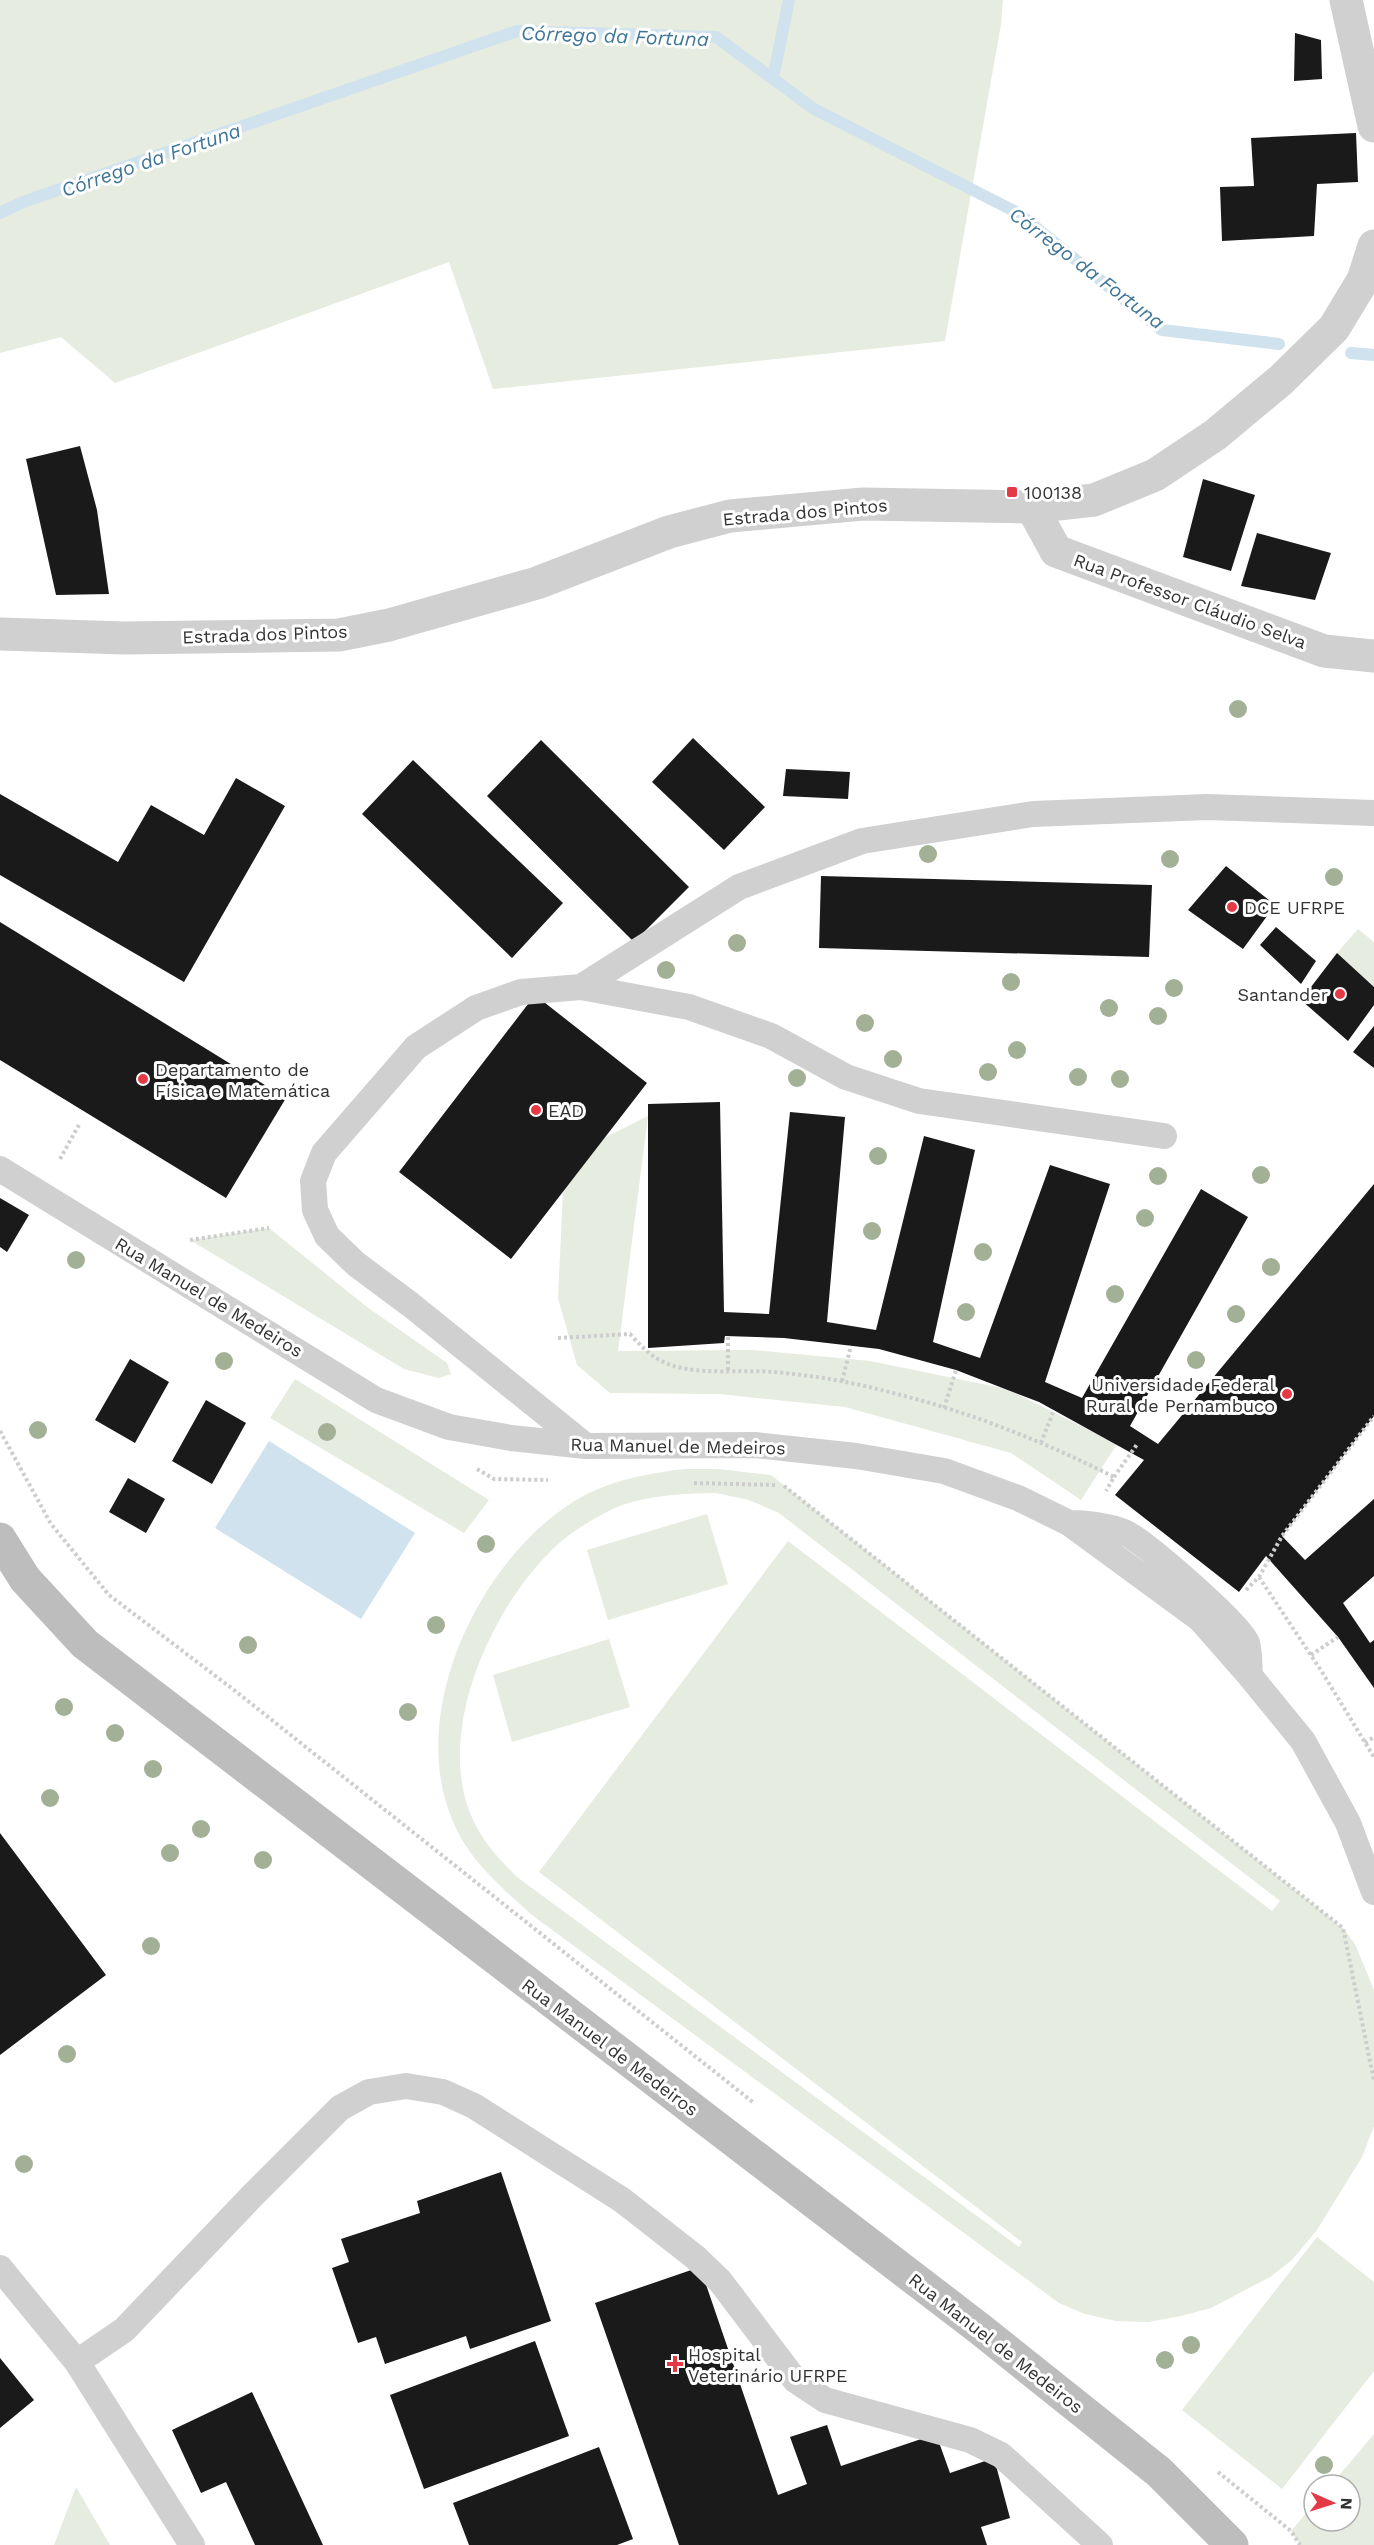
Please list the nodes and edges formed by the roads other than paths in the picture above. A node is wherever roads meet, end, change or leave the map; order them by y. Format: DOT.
graph roads {
  1 [pos="1346,0"];
  2 [pos="1374,126"];
  3 [pos="1374,246"];
  4 [pos="1032,507"];
  5 [pos="0,634"];
  6 [pos="1374,656"];
  7 [pos="1374,813"];
  8 [pos="581,987"];
  9 [pos="1164,1136"];
  10 [pos="0,1169"];
  11 [pos="586,1446"];
  12 [pos="0,1539"];
  13 [pos="1374,1892"];
  14 [pos="0,2268"];
  15 [pos="77,2362"];
  16 [pos="192,2545"];
  17 [pos="1100,2545"];
  18 [pos="1232,2545"];
  1 -- 2 [label="street"];
  3 -- 4 [label="street, Estrada dos Pintos"];
  4 -- 5 [label="street, Estrada dos Pintos"];
  4 -- 6 [label="street, Rua Professor Cláudio Selva"];
  7 -- 8 [label="lane"];
  8 -- 9 [label="lane"];
  8 -- 11 [label="lane"];
  10 -- 11 [label="lane, Rua Manuel de Medeiros"];
  11 -- 13 [label="lane, Rua Manuel de Medeiros"];
  12 -- 18 [label="main road, Rua Manuel de Medeiros"];
  14 -- 15 [label="lane"];
  15 -- 16 [label="lane"];
  15 -- 17 [label="lane"];
}
